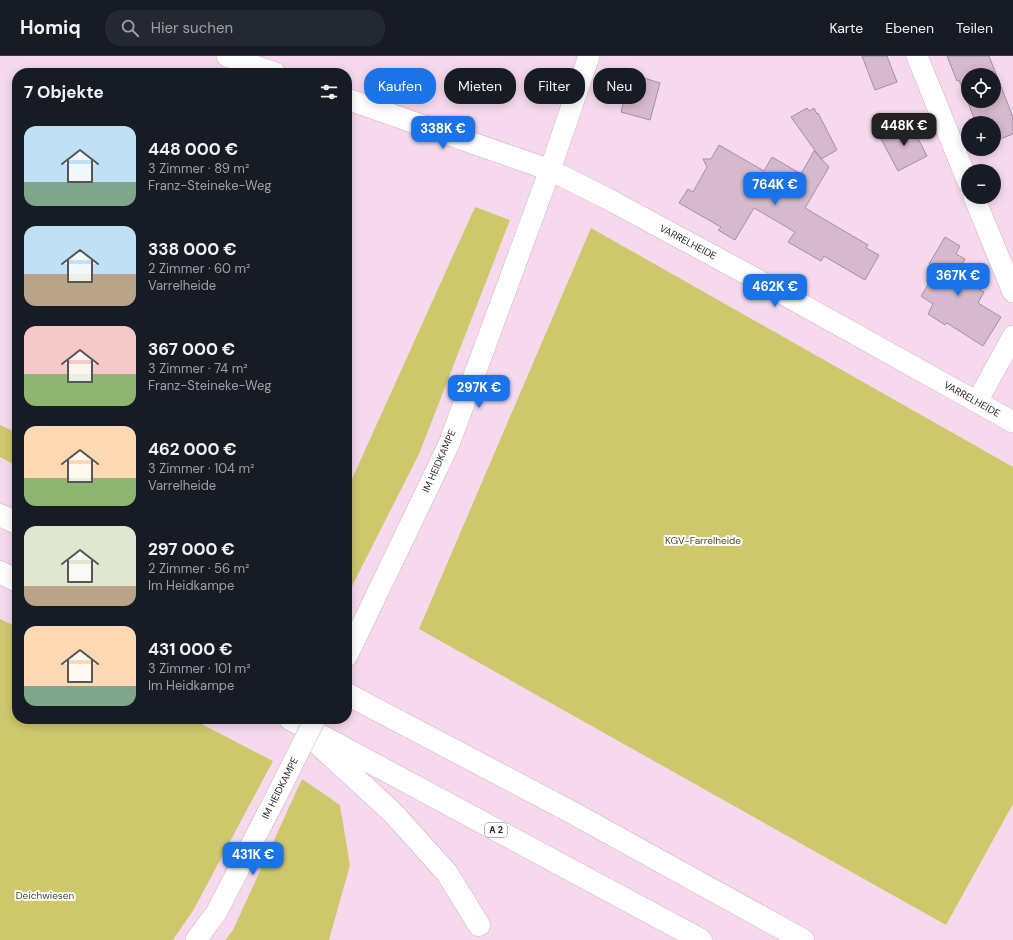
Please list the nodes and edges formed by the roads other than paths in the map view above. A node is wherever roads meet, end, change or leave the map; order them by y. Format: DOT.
graph roads {
  1 [pos="227,56"];
  2 [pos="589,56"];
  3 [pos="917,56"];
  4 [pos="261,68"];
  5 [pos="352,101"];
  6 [pos="961,165"];
  7 [pos="550,170"];
  8 [pos="977,204"];
  9 [pos="1013,292"];
  10 [pos="1013,336"];
  11 [pos="977,402"];
  12 [pos="1013,422"];
  13 [pos="0,515"];
  14 [pos="12,521"];
  15 [pos="0,572"];
  16 [pos="12,578"];
  17 [pos="352,646"];
  18 [pos="352,697"];
  19 [pos="295,724"];
  20 [pos="299,724"];
  21 [pos="312,724"];
  22 [pos="479,925"];
  23 [pos="196,940"];
  24 [pos="702,940"];
  25 [pos="803,940"];
  1 -- 4 [label="street"];
  2 -- 7 [label="street, IM HEIDKAMPE"];
  3 -- 6 [label="street"];
  5 -- 7 [label="street, VARRELHEIDE"];
  7 -- 11 [label="street, VARRELHEIDE"];
  7 -- 17 [label="street, IM HEIDKAMPE"];
  8 -- 9 [label="street"];
  10 -- 11 [label="street"];
  11 -- 12 [label="street, VARRELHEIDE"];
  13 -- 14 [label="highway"];
  15 -- 16 [label="highway"];
  18 -- 25 [label="highway"];
  19 -- 22 [label="highway"];
  20 -- 24 [label="highway, A 2"];
  21 -- 23 [label="street, IM HEIDKAMPE, bridge"];
}
